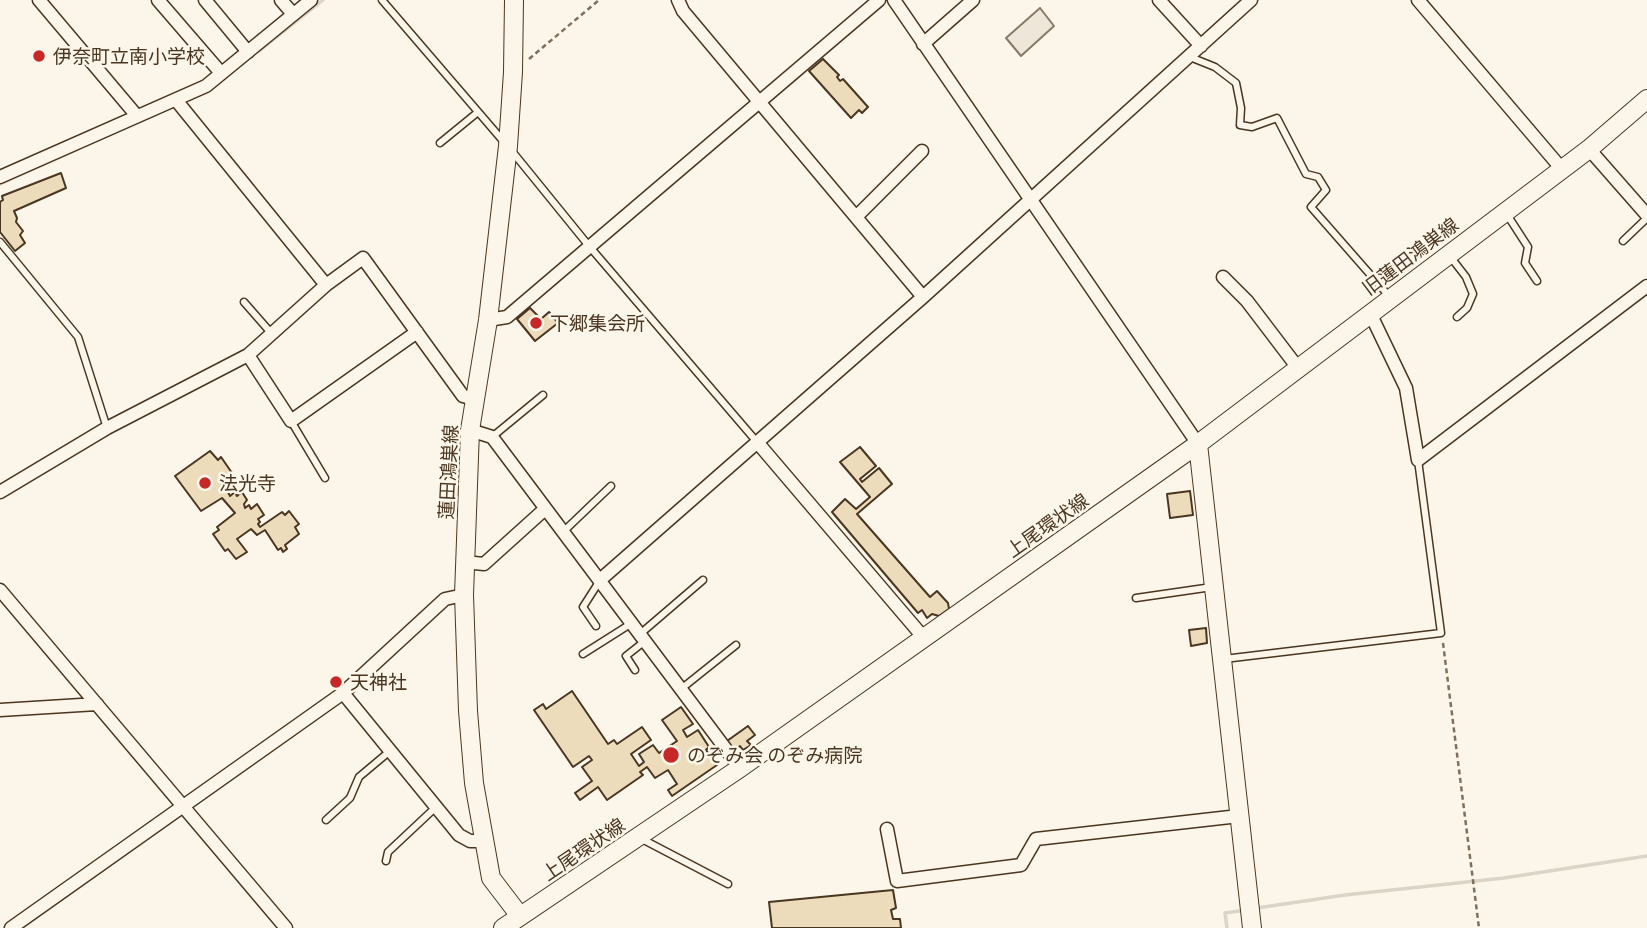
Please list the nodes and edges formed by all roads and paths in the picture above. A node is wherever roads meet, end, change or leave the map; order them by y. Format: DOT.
graph roads {
  1 [pos="39,0"];
  2 [pos="159,0"];
  3 [pos="205,0"];
  4 [pos="281,0"];
  5 [pos="312,0"];
  6 [pos="382,0"];
  7 [pos="514,0"];
  8 [pos="599,0"];
  9 [pos="678,0"];
  10 [pos="878,0"];
  11 [pos="894,0"];
  12 [pos="973,0"];
  13 [pos="1159,0"];
  14 [pos="1418,0"];
  15 [pos="1243,2"];
  16 [pos="293,14"];
  17 [pos="923,44"];
  18 [pos="1201,46"];
  19 [pos="248,52"];
  20 [pos="1189,57"];
  21 [pos="513,72"];
  22 [pos="221,73"];
  23 [pos="1647,99"];
  24 [pos="176,100"];
  25 [pos="759,103"];
  26 [pos="478,112"];
  27 [pos="137,116"];
  28 [pos="440,143"];
  29 [pos="508,146"];
  30 [pos="1589,149"];
  31 [pos="922,151"];
  32 [pos="1561,168"];
  33 [pos="0,177"];
  34 [pos="1031,201"];
  35 [pos="1504,211"];
  36 [pos="1647,216"];
  37 [pos="856,217"];
  38 [pos="1623,241"];
  39 [pos="0,242"];
  40 [pos="589,246"];
  41 [pos="1448,254"];
  42 [pos="1223,277"];
  43 [pos="1537,281"];
  44 [pos="326,285"];
  45 [pos="1647,286"];
  46 [pos="923,297"];
  47 [pos="1390,298"];
  48 [pos="244,302"];
  49 [pos="1370,313"];
  50 [pos="1457,317"];
  51 [pos="488,320"];
  52 [pos="417,332"];
  53 [pos="272,334"];
  54 [pos="248,355"];
  55 [pos="1298,368"];
  56 [pos="543,395"];
  57 [pos="474,399"];
  58 [pos="291,421"];
  59 [pos="107,428"];
  60 [pos="470,430"];
  61 [pos="492,437"];
  62 [pos="757,442"];
  63 [pos="1198,444"];
  64 [pos="1418,460"];
  65 [pos="325,478"];
  66 [pos="611,486"];
  67 [pos="0,492"];
  68 [pos="545,509"];
  69 [pos="562,533"];
  70 [pos="464,562"];
  71 [pos="600,580"];
  72 [pos="703,580"];
  73 [pos="1214,587"];
  74 [pos="0,590"];
  75 [pos="464,595"];
  76 [pos="1136,598"];
  77 [pos="596,626"];
  78 [pos="639,632"];
  79 [pos="1441,633"];
  80 [pos="924,638"];
  81 [pos="736,645"];
  82 [pos="583,654"];
  83 [pos="1222,659"];
  84 [pos="635,670"];
  85 [pos="681,689"];
  86 [pos="343,693"];
  87 [pos="97,704"];
  88 [pos="0,710"];
  89 [pos="390,751"];
  90 [pos="740,768"];
  91 [pos="181,805"];
  92 [pos="436,807"];
  93 [pos="1239,816"];
  94 [pos="326,820"];
  95 [pos="887,829"];
  96 [pos="638,837"];
  97 [pos="485,841"];
  98 [pos="386,861"];
  99 [pos="728,884"];
  100 [pos="520,916"];
  101 [pos="1250,917"];
  102 [pos="11,928"];
  103 [pos="286,928"];
  104 [pos="503,928"];
  105 [pos="1479,928"];
  1 -- 27 [label="street"];
  2 -- 22 [label="street"];
  3 -- 19 [label="street"];
  4 -- 16 [label="street"];
  5 -- 16 [label="street"];
  6 -- 26 [label="lane"];
  7 -- 21 [label="main road, 蓮田鴻巣線"];
  8 -- 21 [label="path"];
  9 -- 25 [label="street"];
  10 -- 25 [label="street"];
  11 -- 17 [label="street"];
  12 -- 17 [label="street"];
  13 -- 18 [label="street"];
  14 -- 32 [label="street"];
  15 -- 18 [label="street"];
  16 -- 19 [label="street"];
  17 -- 34 [label="street"];
  18 -- 20 [label="street"];
  19 -- 22 [label="street"];
  20 -- 34 [label="street"];
  20 -- 47 [label="lane"];
  21 -- 29 [label="main road, 蓮田鴻巣線"];
  22 -- 24 [label="street"];
  23 -- 30 [label="main road, 旧蓮田鴻巣線"];
  24 -- 27 [label="street"];
  24 -- 44 [label="street"];
  25 -- 37 [label="street"];
  25 -- 40 [label="street"];
  26 -- 28 [label="lane"];
  26 -- 29 [label="lane"];
  27 -- 33 [label="street"];
  29 -- 40 [label="lane"];
  29 -- 51 [label="main road, 蓮田鴻巣線"];
  30 -- 32 [label="main road, 旧蓮田鴻巣線"];
  30 -- 36 [label="street"];
  31 -- 37 [label="street"];
  32 -- 35 [label="main road, 旧蓮田鴻巣線"];
  34 -- 46 [label="street"];
  34 -- 63 [label="street"];
  35 -- 41 [label="main road, 旧蓮田鴻巣線"];
  35 -- 43 [label="lane"];
  36 -- 38 [label="lane"];
  37 -- 46 [label="street"];
  39 -- 59 [label="lane"];
  40 -- 51 [label="street"];
  40 -- 62 [label="lane"];
  41 -- 47 [label="main road, 旧蓮田鴻巣線"];
  41 -- 50 [label="lane"];
  42 -- 55 [label="street"];
  44 -- 52 [label="street"];
  44 -- 53 [label="street"];
  45 -- 64 [label="street"];
  46 -- 62 [label="street"];
  47 -- 49 [label="main road, 旧蓮田鴻巣線"];
  48 -- 53 [label="lane"];
  49 -- 55 [label="main road, 旧蓮田鴻巣線"];
  49 -- 64 [label="street"];
  51 -- 57 [label="main road, 蓮田鴻巣線"];
  52 -- 57 [label="street"];
  52 -- 58 [label="street"];
  53 -- 54 [label="street"];
  54 -- 58 [label="street"];
  54 -- 59 [label="street"];
  55 -- 63 [label="main road, 旧蓮田鴻巣線"];
  56 -- 61 [label="lane"];
  57 -- 60 [label="main road, 蓮田鴻巣線"];
  58 -- 65 [label="lane"];
  59 -- 67 [label="street"];
  60 -- 61 [label="street"];
  60 -- 70 [label="main road, 蓮田鴻巣線"];
  61 -- 68 [label="street"];
  62 -- 71 [label="street"];
  62 -- 80 [label="street"];
  63 -- 73 [label="main road"];
  63 -- 80 [label="main road, 上尾環状線"];
  64 -- 79 [label="lane"];
  66 -- 69 [label="lane"];
  68 -- 69 [label="street"];
  68 -- 70 [label="street"];
  69 -- 71 [label="street"];
  70 -- 75 [label="main road, 蓮田鴻巣線"];
  71 -- 77 [label="lane"];
  71 -- 78 [label="street"];
  72 -- 78 [label="lane"];
  73 -- 76 [label="lane"];
  73 -- 83 [label="main road"];
  74 -- 87 [label="street"];
  75 -- 86 [label="street"];
  75 -- 97 [label="main road, 蓮田鴻巣線"];
  78 -- 82 [label="lane"];
  78 -- 84 [label="lane"];
  78 -- 85 [label="street"];
  79 -- 83 [label="lane"];
  79 -- 105 [label="path"];
  80 -- 90 [label="main road, 上尾環状線"];
  81 -- 85 [label="lane"];
  83 -- 93 [label="main road"];
  85 -- 90 [label="street"];
  86 -- 89 [label="street"];
  86 -- 91 [label="street"];
  87 -- 88 [label="street"];
  87 -- 91 [label="street"];
  89 -- 92 [label="street"];
  89 -- 94 [label="lane"];
  90 -- 96 [label="main road, 上尾環状線"];
  91 -- 102 [label="street"];
  91 -- 103 [label="street"];
  92 -- 97 [label="street"];
  92 -- 98 [label="lane"];
  93 -- 95 [label="street"];
  93 -- 101 [label="main road"];
  96 -- 99 [label="lane"];
  96 -- 100 [label="main road, 上尾環状線"];
  97 -- 100 [label="main road, 蓮田鴻巣線"];
  100 -- 104 [label="main road"];
}
